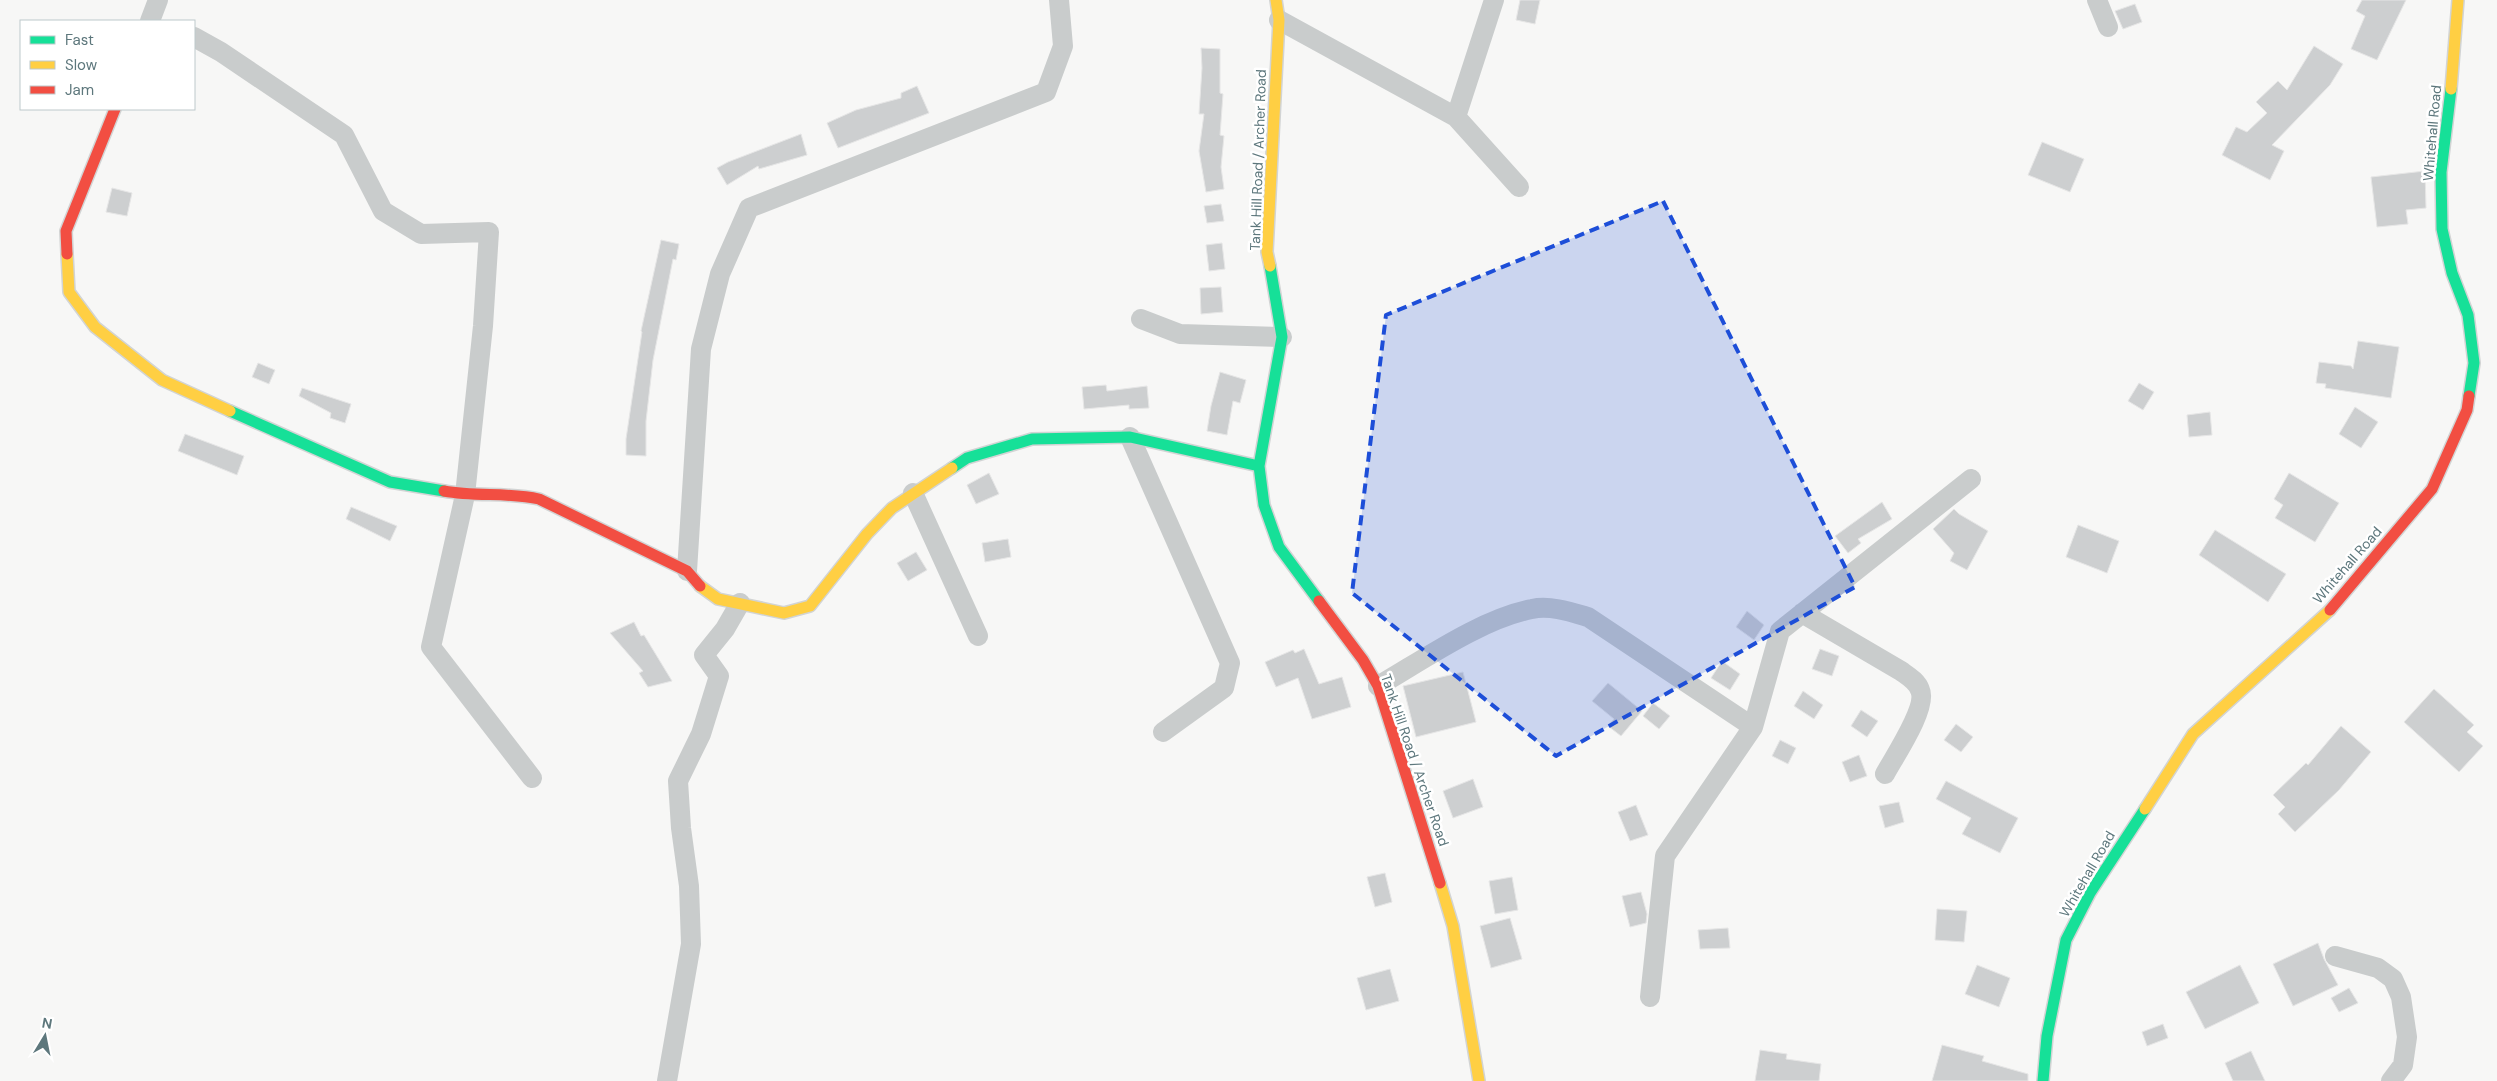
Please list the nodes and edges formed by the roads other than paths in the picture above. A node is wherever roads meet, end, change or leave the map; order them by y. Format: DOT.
graph roads {
  1 [pos="1059,0"];
  2 [pos="1276,0"];
  3 [pos="1494,0"];
  4 [pos="2096,0"];
  5 [pos="2458,0"];
  6 [pos="1279,20"];
  7 [pos="2108,27"];
  8 [pos="195,38"];
  9 [pos="115,110"];
  10 [pos="1456,117"];
  11 [pos="1519,187"];
  12 [pos="1141,319"];
  13 [pos="1282,337"];
  14 [pos="1130,437"];
  15 [pos="1259,466"];
  16 [pos="1971,480"];
  17 [pos="913,493"];
  18 [pos="466,495"];
  19 [pos="687,571"];
  20 [pos="740,603"];
  21 [pos="1802,613"];
  22 [pos="978,636"];
  23 [pos="1378,686"];
  24 [pos="1753,727"];
  25 [pos="1163,732"];
  26 [pos="1885,774"];
  27 [pos="532,778"];
  28 [pos="2335,956"];
  29 [pos="1650,997"];
  30 [pos="667,1081"];
  31 [pos="1479,1081"];
  32 [pos="2043,1081"];
  33 [pos="2391,1081"];
  1 -- 19 [label="street"];
  2 -- 6 [label="street, Tank Hill Road / Archer Road"];
  3 -- 10 [label="street"];
  4 -- 7 [label="street"];
  5 -- 32 [label="street, Whitehall Road"];
  6 -- 10 [label="street"];
  6 -- 13 [label="street, Tank Hill Road / Archer Road"];
  8 -- 18 [label="street"];
  9 -- 18 [label="street"];
  10 -- 11 [label="street"];
  12 -- 13 [label="street"];
  13 -- 15 [label="street, Tank Hill Road / Archer Road"];
  14 -- 15 [label="street"];
  14 -- 17 [label="street"];
  14 -- 25 [label="street"];
  15 -- 23 [label="street, Tank Hill Road / Archer Road"];
  16 -- 21 [label="street"];
  17 -- 20 [label="street"];
  17 -- 22 [label="street"];
  18 -- 19 [label="street"];
  18 -- 27 [label="street"];
  19 -- 20 [label="street"];
  20 -- 30 [label="street"];
  21 -- 24 [label="street"];
  21 -- 26 [label="street"];
  23 -- 24 [label="street"];
  23 -- 31 [label="street, Tank Hill Road / Archer Road"];
  24 -- 29 [label="street"];
  28 -- 33 [label="street"];
}
